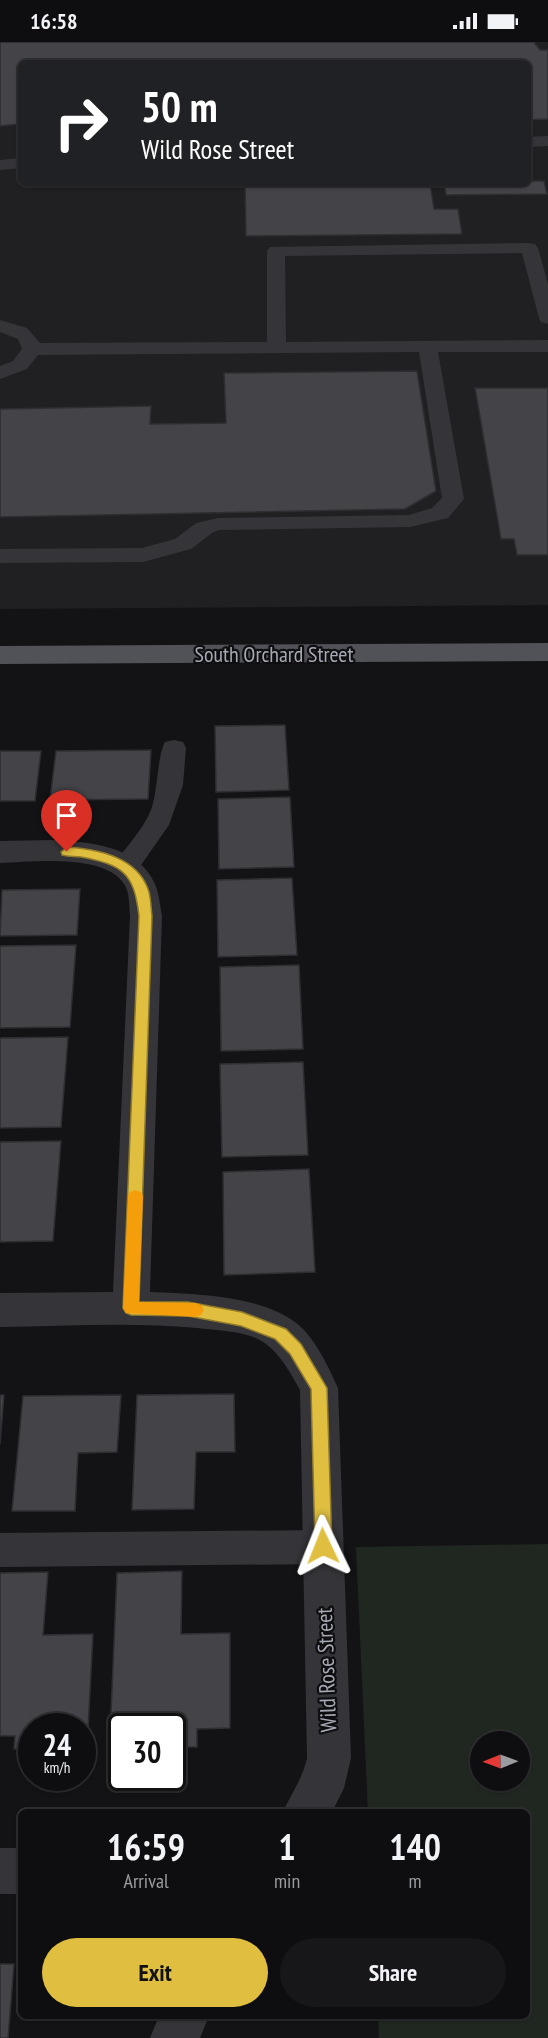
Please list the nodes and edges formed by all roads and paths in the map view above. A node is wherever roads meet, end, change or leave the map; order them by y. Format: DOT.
graph roads {
  1 [pos="548,141"];
  2 [pos="531,142"];
  3 [pos="18,163"];
  4 [pos="0,165"];
  5 [pos="548,318"];
  6 [pos="0,326"];
  7 [pos="548,346"];
  8 [pos="428,348"];
  9 [pos="32,349"];
  10 [pos="277,349"];
  11 [pos="0,373"];
  12 [pos="0,556"];
  13 [pos="548,652"];
  14 [pos="0,655"];
  15 [pos="174,748"];
  16 [pos="0,852"];
  17 [pos="113,863"];
  18 [pos="131,1308"];
  19 [pos="0,1310"];
  20 [pos="323,1546"];
  21 [pos="0,1550"];
  22 [pos="308,1809"];
  23 [pos="0,1871"];
  24 [pos="18,1871"];
  25 [pos="184,2019"];
  26 [pos="174,2038"];
  1 -- 2 [label="lane"];
  3 -- 4 [label="lane"];
  5 -- 10 [label="lane"];
  6 -- 9 [label="lane"];
  7 -- 8 [label="lane"];
  8 -- 10 [label="lane"];
  8 -- 12 [label="lane"];
  9 -- 10 [label="lane"];
  9 -- 11 [label="lane"];
  13 -- 14 [label="main road, South Orchard Street"];
  15 -- 17 [label="lane"];
  16 -- 17 [label="street"];
  17 -- 18 [label="street"];
  18 -- 19 [label="street, Wild Rose Street"];
  18 -- 20 [label="street, Wild Rose Street"];
  20 -- 21 [label="lane"];
  20 -- 22 [label="street, Wild Rose Street"];
  23 -- 24 [label="street"];
  25 -- 26 [label="street"];
}
